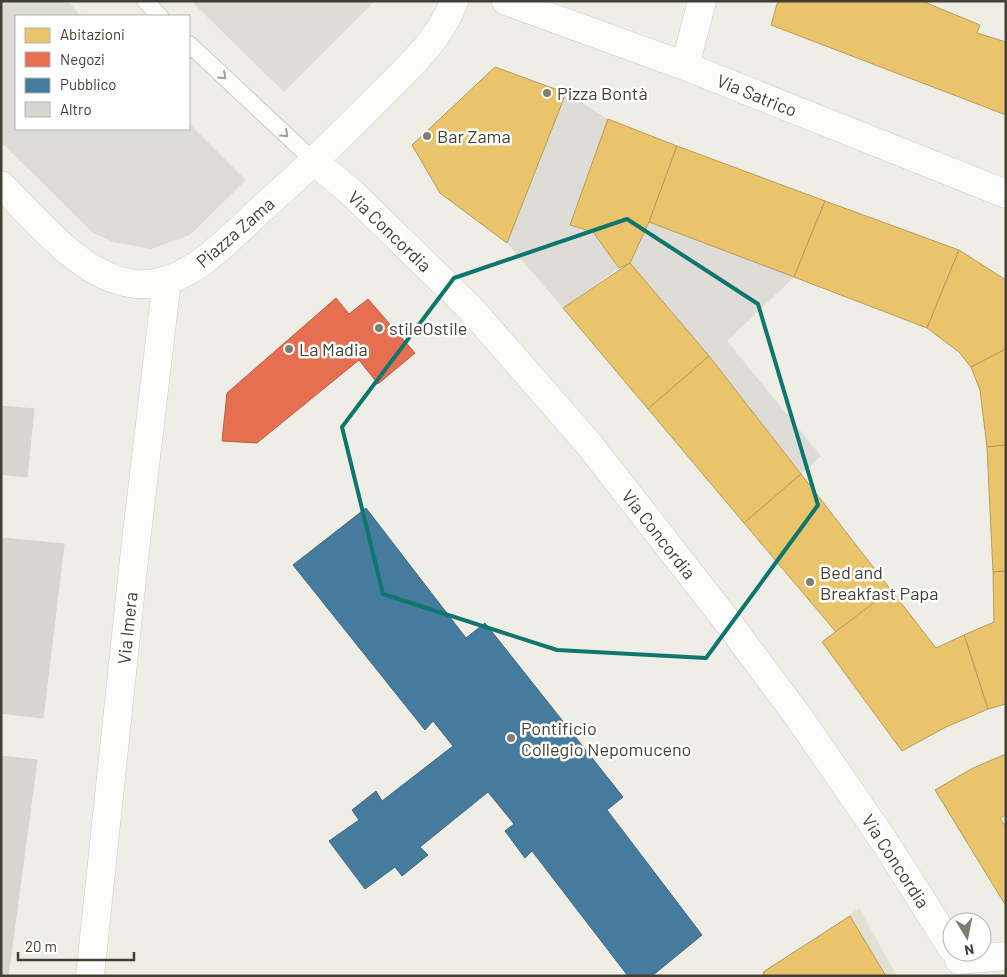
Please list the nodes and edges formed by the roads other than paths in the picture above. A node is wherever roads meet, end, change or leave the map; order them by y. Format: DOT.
graph roads {
  1 [pos="145,1"];
  2 [pos="454,1"];
  3 [pos="506,1"];
  4 [pos="702,1"];
  5 [pos="159,15"];
  6 [pos="190,45"];
  7 [pos="685,66"];
  8 [pos="314,161"];
  9 [pos="1,185"];
  10 [pos="1006,194"];
  11 [pos="168,280"];
  12 [pos="942,933"];
  13 [pos="1006,956"];
  14 [pos="992,957"];
  15 [pos="90,976"];
  1 -- 5 [label="lane"];
  2 -- 8 [label="street, Piazza Zama"];
  3 -- 7 [label="street, Via Satrico"];
  4 -- 7 [label="street"];
  6 -- 8 [label="lane, one-way"];
  7 -- 10 [label="street, Via Satrico"];
  8 -- 11 [label="street, Piazza Zama"];
  8 -- 12 [label="street, Via Concordia"];
  9 -- 11 [label="street, Piazza Zama"];
  11 -- 15 [label="street, Via Imera"];
  13 -- 14 [label="street"];
}
